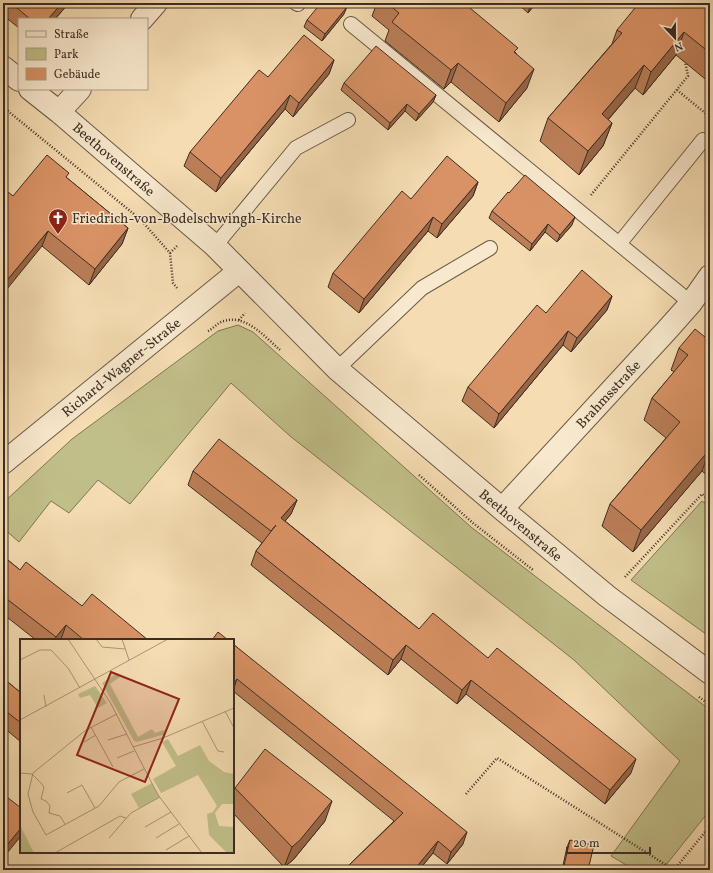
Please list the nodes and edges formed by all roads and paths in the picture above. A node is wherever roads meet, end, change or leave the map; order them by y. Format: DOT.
graph roads {
  1 [pos="156,3"];
  2 [pos="143,18"];
  3 [pos="351,24"];
  4 [pos="684,60"];
  5 [pos="3,68"];
  6 [pos="18,79"];
  7 [pos="31,90"];
  8 [pos="79,90"];
  9 [pos="677,90"];
  10 [pos="60,112"];
  11 [pos="710,117"];
  12 [pos="348,120"];
  13 [pos="703,140"];
  14 [pos="578,211"];
  15 [pos="619,244"];
  16 [pos="215,246"];
  17 [pos="490,248"];
  18 [pos="239,271"];
  19 [pos="710,276"];
  20 [pos="691,303"];
  21 [pos="337,369"];
  22 [pos="3,463"];
  23 [pos="710,501"];
  24 [pos="502,509"];
  25 [pos="607,596"];
  26 [pos="710,673"];
  27 [pos="466,794"];
  28 [pos="710,826"];
  29 [pos="674,870"];
  1 -- 2 [label="street"];
  3 -- 14 [label="lane"];
  4 -- 9 [label="path"];
  5 -- 6 [label="street"];
  7 -- 10 [label="street, Beethovenstraße"];
  8 -- 10 [label="street"];
  9 -- 11 [label="path"];
  9 -- 14 [label="path"];
  10 -- 16 [label="street, Beethovenstraße"];
  12 -- 16 [label="lane"];
  13 -- 15 [label="lane"];
  14 -- 15 [label="lane"];
  15 -- 20 [label="lane"];
  16 -- 18 [label="street, Beethovenstraße"];
  17 -- 21 [label="lane"];
  18 -- 21 [label="street, Beethovenstraße"];
  18 -- 22 [label="street, Richard-Wagner-Straße"];
  19 -- 20 [label="street, Brahmsstraße"];
  20 -- 24 [label="street, Brahmsstraße"];
  21 -- 24 [label="street, Beethovenstraße"];
  23 -- 25 [label="path"];
  24 -- 25 [label="street, Beethovenstraße"];
  25 -- 26 [label="street, Beethovenstraße"];
  27 -- 29 [label="path"];
  28 -- 29 [label="path"];
}
